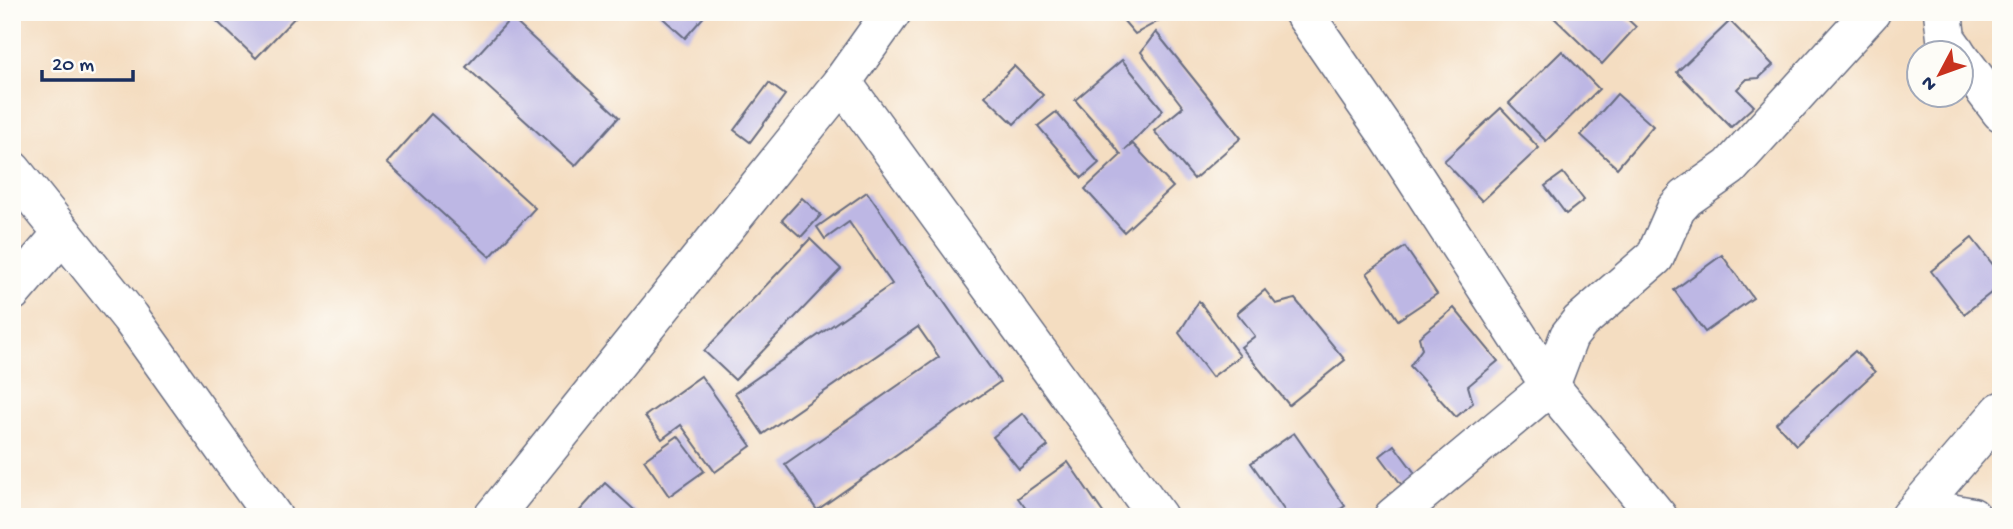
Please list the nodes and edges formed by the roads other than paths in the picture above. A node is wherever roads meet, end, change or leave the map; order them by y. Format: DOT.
graph roads {
  1 [pos="892,12"];
  2 [pos="1303,12"];
  3 [pos="1871,12"];
  4 [pos="1943,12"];
  5 [pos="1946,38"];
  6 [pos="1974,76"];
  7 [pos="842,82"];
  8 [pos="2001,112"];
  9 [pos="12,170"];
  10 [pos="63,233"];
  11 [pos="12,292"];
  12 [pos="1550,386"];
  13 [pos="2001,411"];
  14 [pos="273,517"];
  15 [pos="493,517"];
  16 [pos="1158,517"];
  17 [pos="1393,517"];
  18 [pos="1658,517"];
  19 [pos="1911,517"];
  20 [pos="1972,517"];
  1 -- 7 [label="street"];
  2 -- 12 [label="street"];
  3 -- 12 [label="street"];
  4 -- 5 [label="street"];
  6 -- 8 [label="street"];
  7 -- 15 [label="street"];
  7 -- 16 [label="street"];
  9 -- 10 [label="street"];
  10 -- 11 [label="street"];
  10 -- 14 [label="street"];
  12 -- 17 [label="street"];
  12 -- 18 [label="street"];
  13 -- 19 [label="street"];
  19 -- 20 [label="street"];
}
